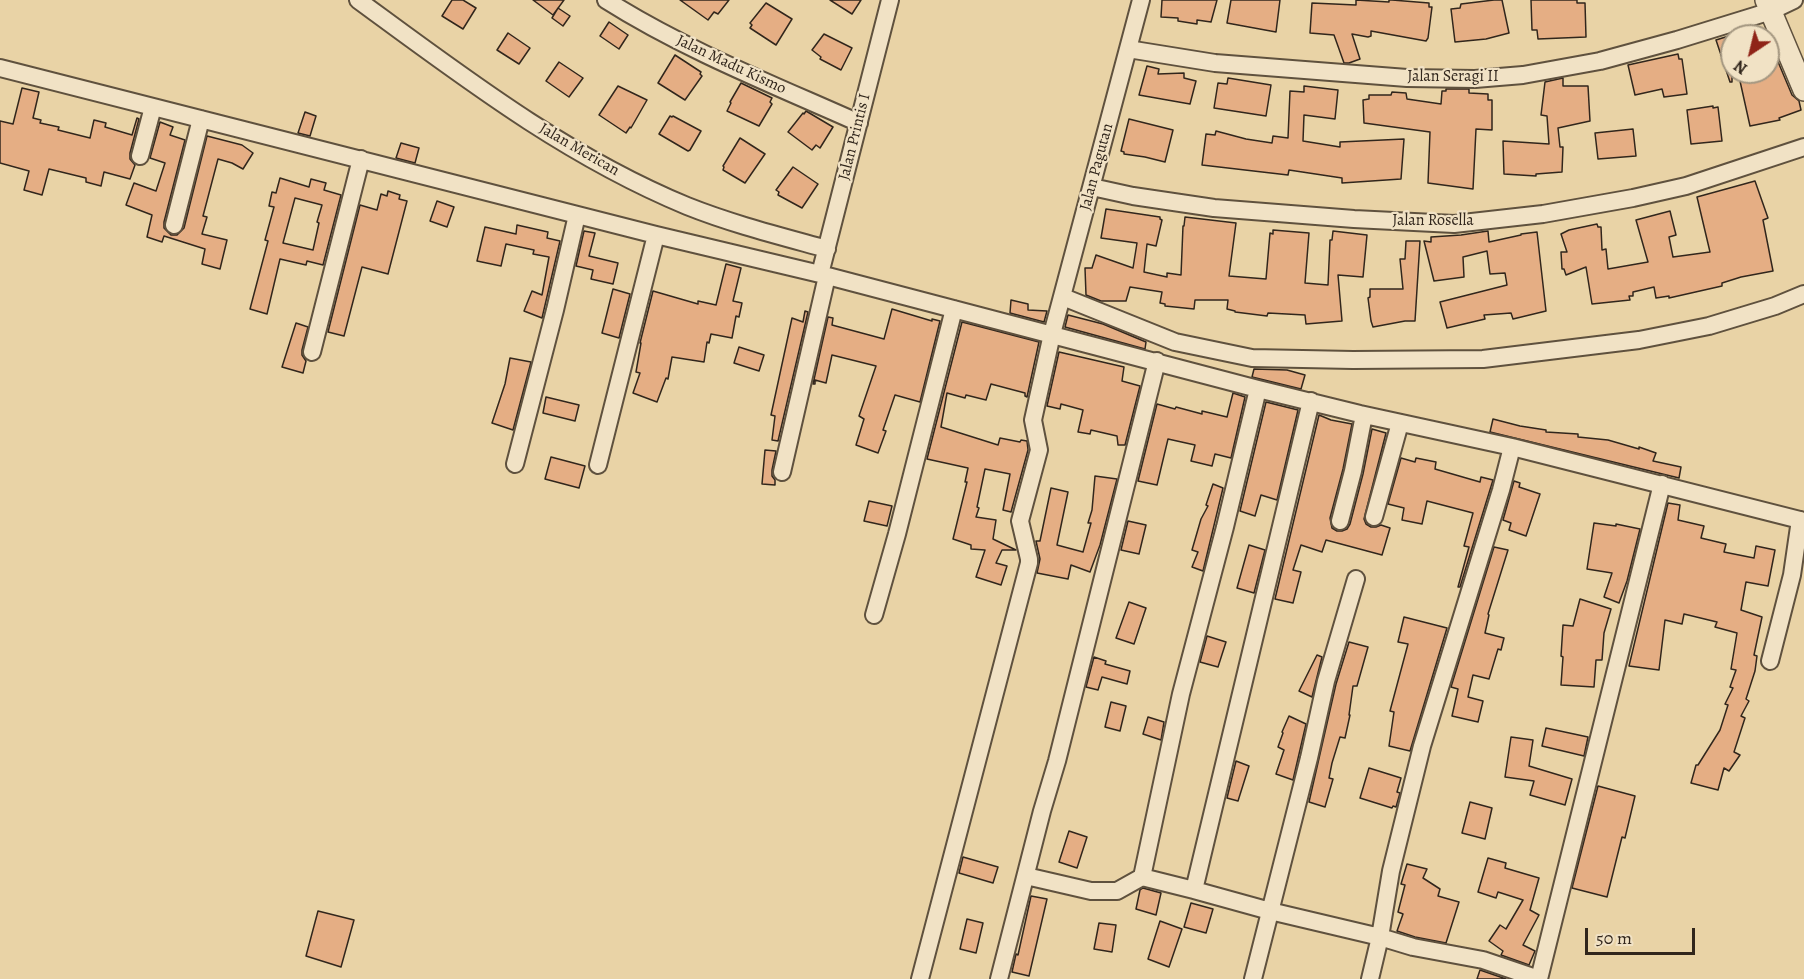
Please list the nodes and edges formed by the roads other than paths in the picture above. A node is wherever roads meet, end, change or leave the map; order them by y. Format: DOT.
graph roads {
  1 [pos="358,0"];
  2 [pos="606,0"];
  3 [pos="890,0"];
  4 [pos="1141,0"];
  5 [pos="1794,0"];
  6 [pos="1768,6"];
  7 [pos="1128,49"];
  8 [pos="0,68"];
  9 [pos="1804,90"];
  10 [pos="153,107"];
  11 [pos="201,119"];
  12 [pos="859,123"];
  13 [pos="1804,147"];
  14 [pos="140,156"];
  15 [pos="361,159"];
  16 [pos="1092,187"];
  17 [pos="577,215"];
  18 [pos="174,225"];
  19 [pos="656,235"];
  20 [pos="827,249"];
  21 [pos="823,275"];
  22 [pos="1804,294"];
  23 [pos="1063,297"];
  24 [pos="954,309"];
  25 [pos="1052,334"];
  26 [pos="312,352"];
  27 [pos="1157,361"];
  28 [pos="1258,388"];
  29 [pos="1311,401"];
  30 [pos="1364,415"];
  31 [pos="1400,423"];
  32 [pos="1512,447"];
  33 [pos="515,464"];
  34 [pos="598,465"];
  35 [pos="782,472"];
  36 [pos="1662,484"];
  37 [pos="1374,517"];
  38 [pos="1802,520"];
  39 [pos="1340,521"];
  40 [pos="1356,579"];
  41 [pos="874,615"];
  42 [pos="1770,661"];
  43 [pos="1026,876"];
  44 [pos="1142,877"];
  45 [pos="1194,890"];
  46 [pos="1270,911"];
  47 [pos="1380,936"];
  48 [pos="920,979"];
  49 [pos="999,979"];
  50 [pos="1253,979"];
  51 [pos="1370,979"];
  52 [pos="1539,979"];
  1 -- 20 [label="street, Jalan Merican"];
  2 -- 12 [label="street, Jalan Madu Kismo"];
  3 -- 12 [label="street, Jalan Printis I"];
  4 -- 7 [label="street, Jalan Pagutan"];
  5 -- 6 [label="street, Jalan Seragi II"];
  6 -- 7 [label="street, Jalan Seragi II"];
  6 -- 9 [label="street"];
  7 -- 16 [label="street, Jalan Pagutan"];
  8 -- 10 [label="street"];
  10 -- 11 [label="street"];
  10 -- 14 [label="street"];
  11 -- 15 [label="street"];
  11 -- 18 [label="street"];
  12 -- 20 [label="street, Jalan Printis I"];
  13 -- 16 [label="street, Jalan Rosella"];
  15 -- 17 [label="street"];
  15 -- 26 [label="street"];
  16 -- 23 [label="street, Jalan Pagutan"];
  17 -- 19 [label="street"];
  17 -- 33 [label="street"];
  19 -- 21 [label="street"];
  19 -- 34 [label="street"];
  20 -- 21 [label="street, Jalan Printis I"];
  21 -- 24 [label="street"];
  21 -- 35 [label="street, Jalan Printis I"];
  22 -- 23 [label="street"];
  23 -- 25 [label="street, Jalan Pagutan"];
  24 -- 25 [label="street"];
  24 -- 41 [label="street"];
  25 -- 27 [label="street"];
  25 -- 48 [label="street, Jalan Pagutan"];
  27 -- 28 [label="street"];
  27 -- 43 [label="street"];
  28 -- 29 [label="street"];
  28 -- 44 [label="street"];
  29 -- 30 [label="street"];
  29 -- 45 [label="street"];
  30 -- 31 [label="street"];
  30 -- 39 [label="street"];
  31 -- 32 [label="street"];
  31 -- 37 [label="street"];
  32 -- 36 [label="street"];
  32 -- 47 [label="street"];
  36 -- 38 [label="street"];
  36 -- 52 [label="street"];
  38 -- 42 [label="street"];
  40 -- 46 [label="street"];
  43 -- 44 [label="street"];
  43 -- 49 [label="street"];
  44 -- 45 [label="street"];
  45 -- 46 [label="street"];
  46 -- 47 [label="street"];
  46 -- 50 [label="street"];
  47 -- 51 [label="street"];
  47 -- 52 [label="street"];
}
